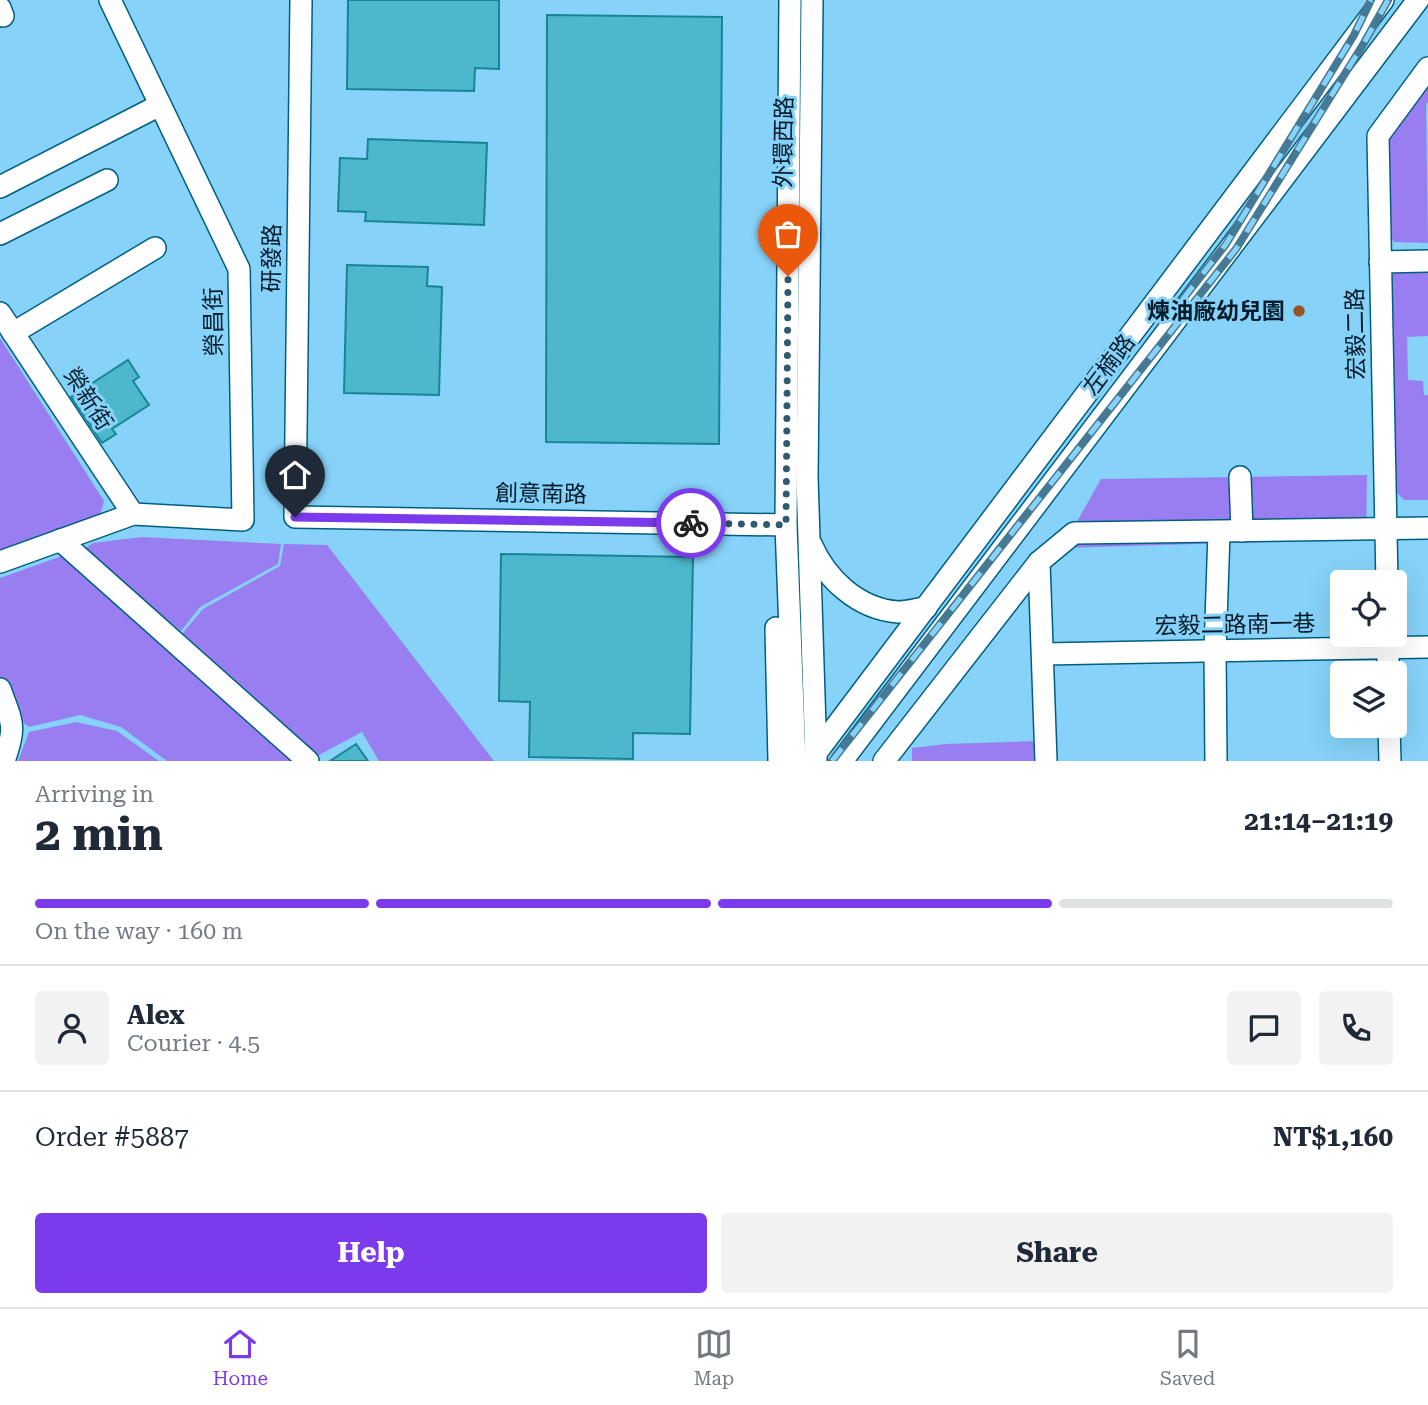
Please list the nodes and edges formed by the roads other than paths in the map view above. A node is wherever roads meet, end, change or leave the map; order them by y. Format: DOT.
graph roads {
  1 [pos="110,0"];
  2 [pos="301,0"];
  3 [pos="790,0"];
  4 [pos="812,0"];
  5 [pos="1383,0"];
  6 [pos="1418,0"];
  7 [pos="1428,68"];
  8 [pos="160,105"];
  9 [pos="107,180"];
  10 [pos="0,187"];
  11 [pos="0,234"];
  12 [pos="155,248"];
  13 [pos="1428,261"];
  14 [pos="1380,262"];
  15 [pos="0,313"];
  16 [pos="13,334"];
  17 [pos="1240,477"];
  18 [pos="133,514"];
  19 [pos="295,517"];
  20 [pos="786,525"];
  21 [pos="1428,528"];
  22 [pos="1387,530"];
  23 [pos="1241,531"];
  24 [pos="1219,532"];
  25 [pos="808,537"];
  26 [pos="60,540"];
  27 [pos="0,562"];
  28 [pos="1039,562"];
  29 [pos="1387,570"];
  30 [pos="926,608"];
  31 [pos="1407,644"];
  32 [pos="1330,645"];
  33 [pos="1428,647"];
  34 [pos="1215,651"];
  35 [pos="1042,654"];
  36 [pos="0,689"];
  37 [pos="1389,738"];
  38 [pos="814,759"];
  39 [pos="4,761"];
  40 [pos="308,761"];
  41 [pos="779,761"];
  42 [pos="796,761"];
  43 [pos="842,761"];
  44 [pos="884,761"];
  45 [pos="1046,761"];
  46 [pos="1216,761"];
  47 [pos="1390,761"];
  1 -- 8 [label="street, 榮昌街"];
  2 -- 19 [label="street, 研發路"];
  3 -- 20 [label="street, 外環西路"];
  4 -- 25 [label="street, 外環西路"];
  5 -- 30 [label="street, 左楠路"];
  6 -- 43 [label="street, 左楠路"];
  7 -- 14 [label="street, 宏毅二路"];
  8 -- 10 [label="street"];
  8 -- 18 [label="street, 榮昌街"];
  9 -- 11 [label="street"];
  12 -- 16 [label="street"];
  13 -- 14 [label="street"];
  14 -- 22 [label="street, 宏毅二路"];
  15 -- 16 [label="street, 榮新街"];
  16 -- 18 [label="street, 榮新街"];
  17 -- 23 [label="street"];
  18 -- 26 [label="street"];
  19 -- 20 [label="street, 創意南路"];
  20 -- 41 [label="street, 外環西路"];
  20 -- 42 [label="street, 外環西路"];
  21 -- 22 [label="street"];
  22 -- 23 [label="street"];
  22 -- 29 [label="street, 宏毅二路"];
  23 -- 24 [label="street"];
  24 -- 28 [label="street"];
  24 -- 34 [label="street"];
  25 -- 30 [label="street, 外環西路"];
  25 -- 38 [label="street, 外環西路"];
  26 -- 27 [label="street"];
  26 -- 40 [label="street"];
  28 -- 35 [label="street"];
  28 -- 44 [label="street"];
  30 -- 38 [label="street, 左楠路"];
  31 -- 33 [label="street, 宏毅二路南一巷"];
  32 -- 34 [label="street, 宏毅二路南一巷"];
  34 -- 35 [label="street, 宏毅二路南一巷"];
  34 -- 46 [label="street"];
  35 -- 45 [label="street"];
  36 -- 39 [label="street"];
  37 -- 47 [label="street"];
}
